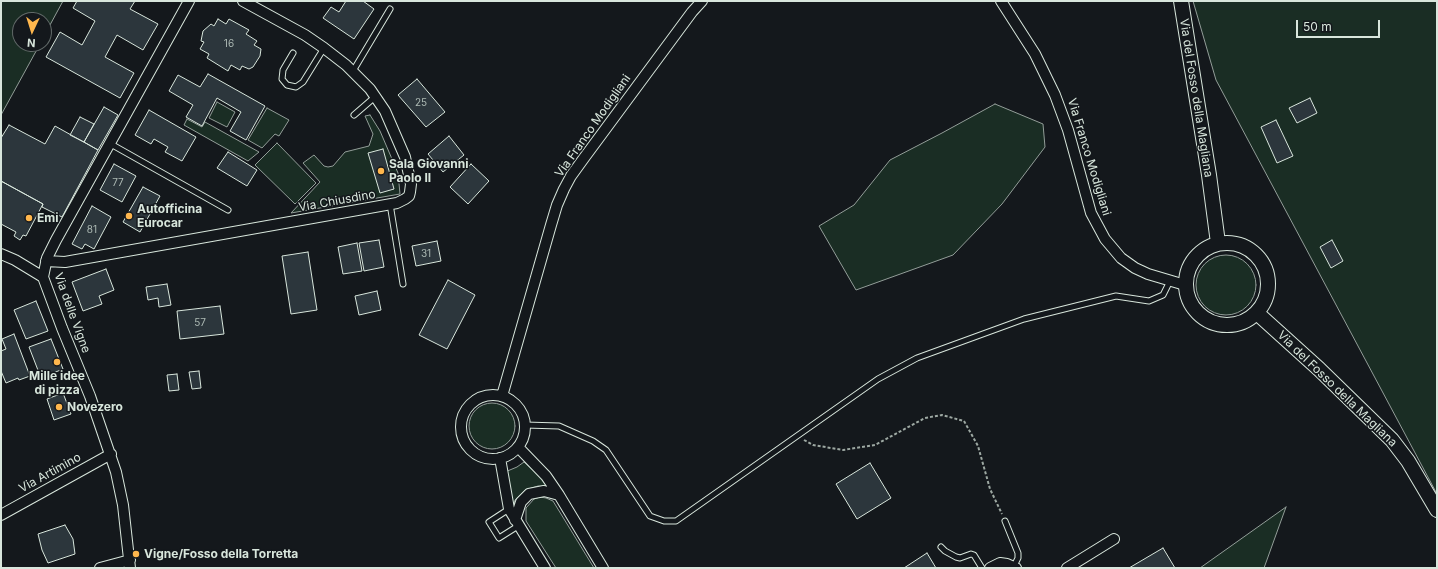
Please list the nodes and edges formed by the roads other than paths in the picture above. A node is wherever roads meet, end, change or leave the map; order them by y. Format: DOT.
graph roads {
  1 [pos="189,1"];
  2 [pos="243,1"];
  3 [pos="702,1"];
  4 [pos="1001,1"];
  5 [pos="1181,1"];
  6 [pos="390,9"];
  7 [pos="324,48"];
  8 [pos="293,53"];
  9 [pos="353,71"];
  10 [pos="376,96"];
  11 [pos="354,115"];
  12 [pos="110,143"];
  13 [pos="390,204"];
  14 [pos="228,210"];
  15 [pos="1218,243"];
  16 [pos="1,254"];
  17 [pos="46,261"];
  18 [pos="42,277"];
  19 [pos="1170,281"];
  20 [pos="403,284"];
  21 [pos="1185,285"];
  22 [pos="1258,313"];
  23 [pos="502,396"];
  24 [pos="525,424"];
  25 [pos="518,447"];
  26 [pos="111,454"];
  27 [pos="500,458"];
  28 [pos="559,495"];
  29 [pos="509,509"];
  30 [pos="1437,510"];
  31 [pos="1,515"];
  32 [pos="1005,521"];
  33 [pos="516,523"];
  34 [pos="1114,539"];
  35 [pos="941,547"];
  36 [pos="130,564"];
  37 [pos="1015,567"];
  38 [pos="100,568"];
  39 [pos="545,568"];
  40 [pos="603,568"];
  41 [pos="982,568"];
  42 [pos="990,568"];
  43 [pos="1067,568"];
  1 -- 12 [label="street, Via delle Vigne"];
  2 -- 7 [label="street, Via Chiusdino"];
  3 -- 23 [label="street, Via Franco Modigliani"];
  4 -- 19 [label="street, Via Franco Modigliani"];
  5 -- 15 [label="street, Via del Fosso della Magliana"];
  6 -- 9 [label="lane"];
  7 -- 8 [label="lane"];
  7 -- 9 [label="street, Via Chiusdino"];
  9 -- 10 [label="street, Via Chiusdino"];
  10 -- 11 [label="lane"];
  10 -- 13 [label="street, Via Chiusdino"];
  12 -- 14 [label="lane"];
  12 -- 17 [label="street, Via delle Vigne"];
  13 -- 17 [label="street, Via Chiusdino"];
  13 -- 20 [label="lane"];
  15 -- 21 [label="street"];
  15 -- 22 [label="street"];
  16 -- 18 [label="street"];
  17 -- 18 [label="street, Via delle Vigne"];
  18 -- 26 [label="street, Via delle Vigne"];
  19 -- 21 [label="street, Via Franco Modigliani"];
  19 -- 24 [label="lane"];
  21 -- 22 [label="street"];
  22 -- 30 [label="street, Via del Fosso della Magliana"];
  23 -- 24 [label="street"];
  23 -- 27 [label="street"];
  24 -- 25 [label="street"];
  25 -- 27 [label="street"];
  25 -- 28 [label="street"];
  26 -- 31 [label="street, Via Artimino"];
  26 -- 36 [label="street, Via delle Vigne"];
  27 -- 29 [label="street"];
  28 -- 33 [label="street"];
  28 -- 40 [label="street"];
  29 -- 33 [label="street"];
  29 -- 33 [label="lane"];
  32 -- 37 [label="lane"];
  33 -- 39 [label="street"];
  34 -- 43 [label="street"];
  35 -- 41 [label="lane"];
  36 -- 38 [label="street"];
  37 -- 42 [label="street"];
}
